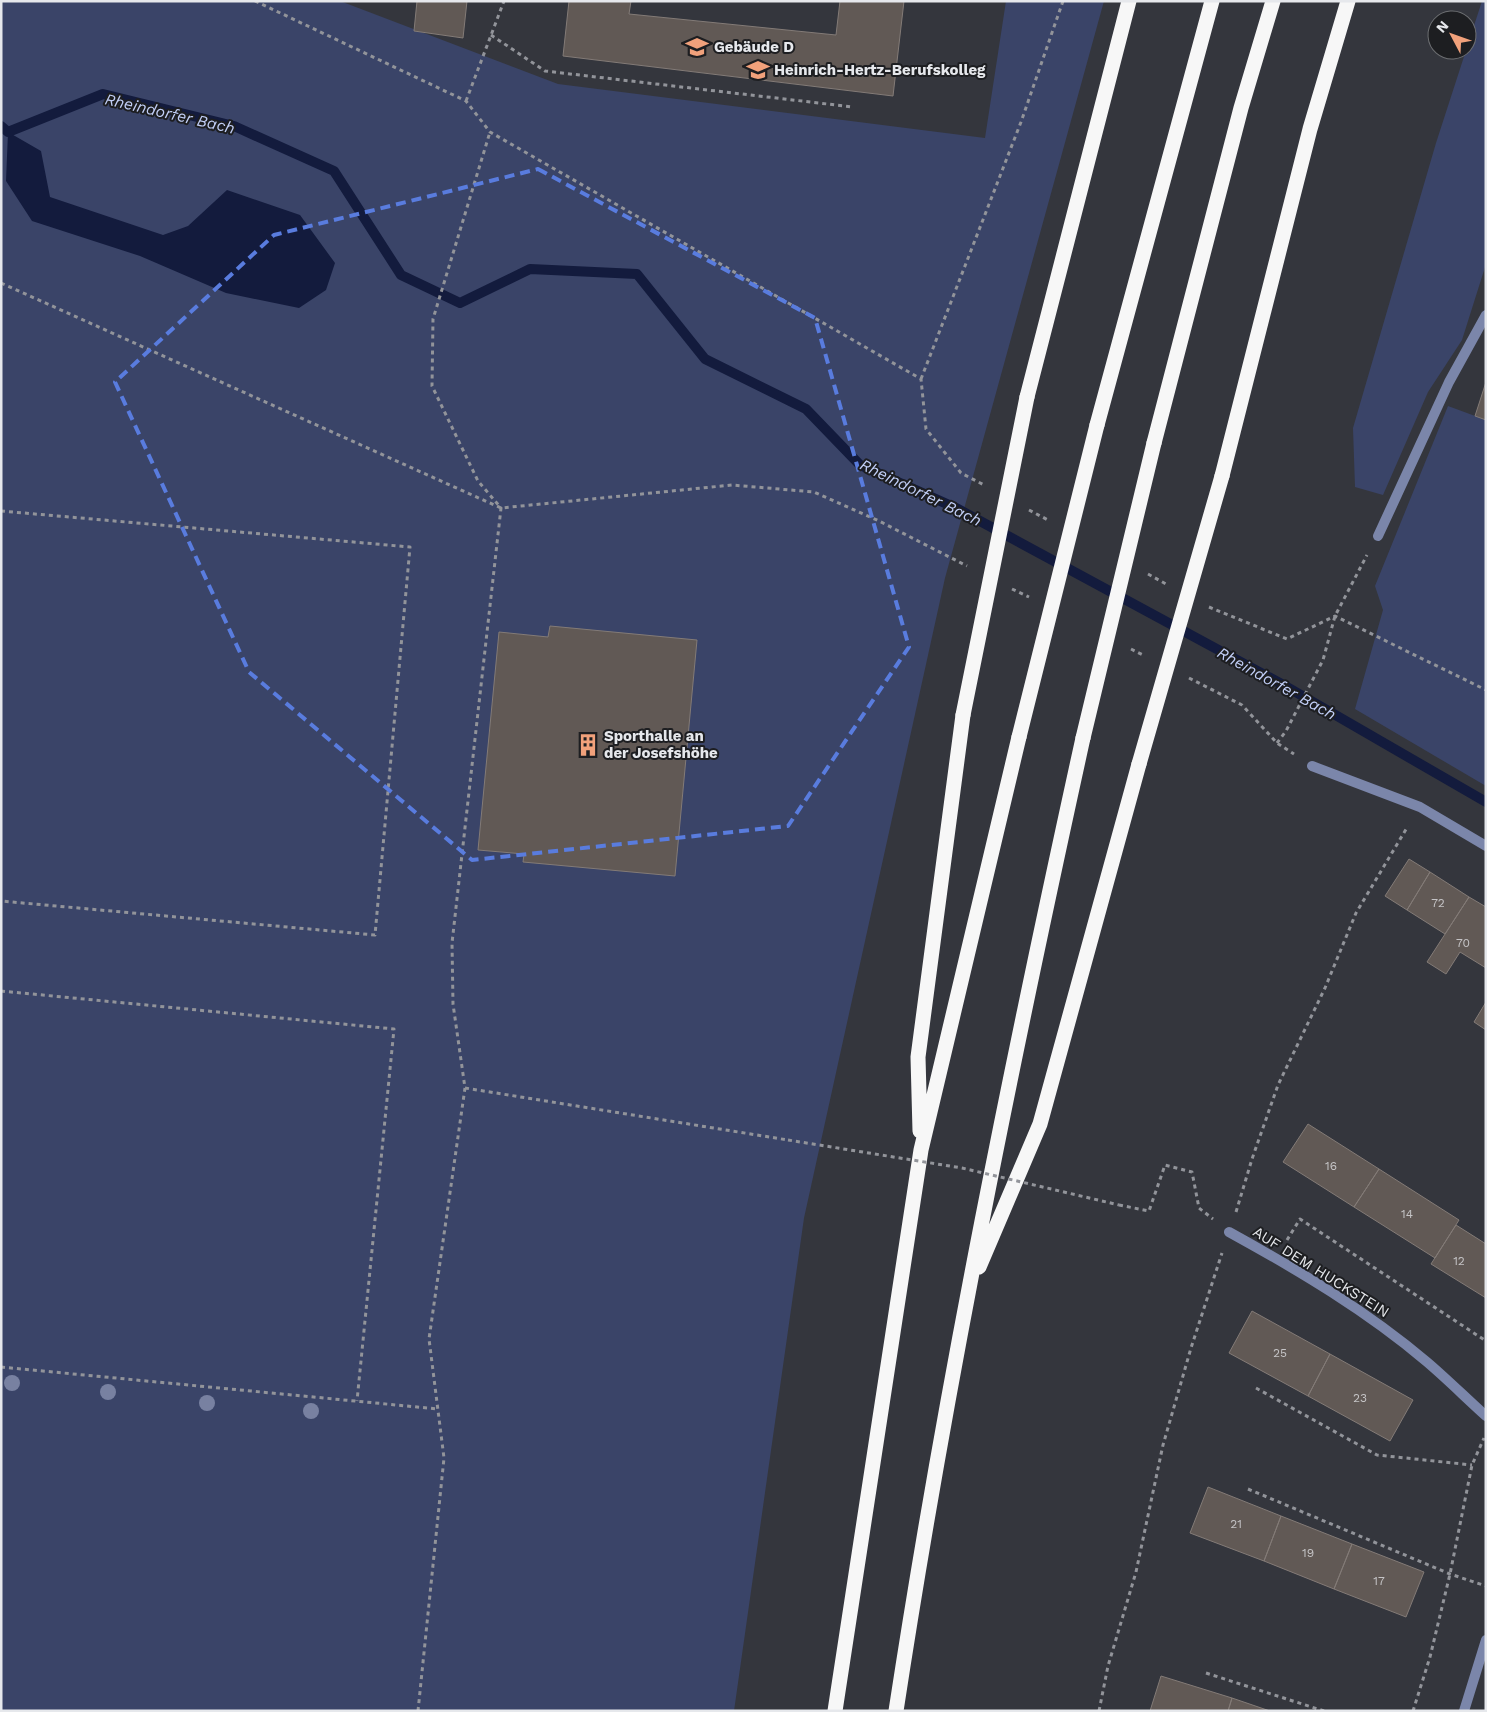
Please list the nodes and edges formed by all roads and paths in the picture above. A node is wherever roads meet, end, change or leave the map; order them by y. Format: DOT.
graph roads {
  1 [pos="504,1"];
  2 [pos="1063,1"];
  3 [pos="1129,1"];
  4 [pos="1212,1"];
  5 [pos="1273,1"];
  6 [pos="1348,1"];
  7 [pos="258,2"];
  8 [pos="491,35"];
  9 [pos="466,101"];
  10 [pos="854,107"];
  11 [pos="490,132"];
  12 [pos="1,283"];
  13 [pos="1486,314"];
  14 [pos="921,379"];
  15 [pos="987,487"];
  16 [pos="1021,506"];
  17 [pos="501,508"];
  18 [pos="1,511"];
  19 [pos="880,521"];
  20 [pos="1056,524"];
  21 [pos="1378,536"];
  22 [pos="1143,571"];
  23 [pos="1169,585"];
  24 [pos="1204,604"];
  25 [pos="1334,616"];
  26 [pos="1486,690"];
  27 [pos="1277,743"];
  28 [pos="1312,766"];
  29 [pos="1486,846"];
  30 [pos="1,901"];
  31 [pos="1,991"];
  32 [pos="465,1088"];
  33 [pos="921,1150"];
  34 [pos="1229,1232"];
  35 [pos="1276,1258"];
  36 [pos="967,1296"];
  37 [pos="1486,1341"];
  38 [pos="1,1367"];
  39 [pos="1256,1388"];
  40 [pos="357,1401"];
  41 [pos="438,1409"];
  42 [pos="1486,1416"];
  43 [pos="1486,1434"];
  44 [pos="1472,1465"];
  45 [pos="1248,1489"];
  46 [pos="1450,1574"];
  47 [pos="1486,1586"];
  48 [pos="1486,1640"];
  49 [pos="1206,1673"];
  50 [pos="418,1711"];
  51 [pos="835,1711"];
  52 [pos="896,1711"];
  53 [pos="1324,1711"];
  54 [pos="1413,1711"];
  55 [pos="1464,1711"];
  1 -- 8 [label="path"];
  2 -- 14 [label="path"];
  3 -- 33 [label="highway, bridge"];
  4 -- 33 [label="highway, bridge"];
  5 -- 36 [label="highway, bridge"];
  6 -- 36 [label="highway, bridge"];
  7 -- 9 [label="path"];
  8 -- 9 [label="path"];
  8 -- 10 [label="path"];
  9 -- 11 [label="path"];
  11 -- 14 [label="path"];
  11 -- 17 [label="path"];
  12 -- 17 [label="path"];
  13 -- 21 [label="street"];
  14 -- 15 [label="path"];
  16 -- 20 [label="path"];
  17 -- 19 [label="path"];
  17 -- 32 [label="path"];
  18 -- 30 [label="path"];
  21 -- 25 [label="path"];
  22 -- 23 [label="path"];
  24 -- 25 [label="path"];
  25 -- 26 [label="path"];
  25 -- 27 [label="path"];
  28 -- 29 [label="street"];
  31 -- 40 [label="path"];
  32 -- 34 [label="path, bridge"];
  32 -- 41 [label="path"];
  33 -- 51 [label="highway"];
  34 -- 35 [label="street, AUF DEM HUCKSTEIN"];
  35 -- 37 [label="path"];
  35 -- 42 [label="street, AUF DEM HUCKSTEIN"];
  36 -- 52 [label="highway"];
  38 -- 40 [label="path"];
  39 -- 44 [label="path"];
  40 -- 41 [label="path"];
  41 -- 50 [label="path"];
  43 -- 44 [label="path"];
  44 -- 46 [label="path"];
  45 -- 46 [label="path"];
  46 -- 47 [label="path"];
  46 -- 54 [label="path"];
  48 -- 55 [label="street"];
  49 -- 53 [label="path"];
}
